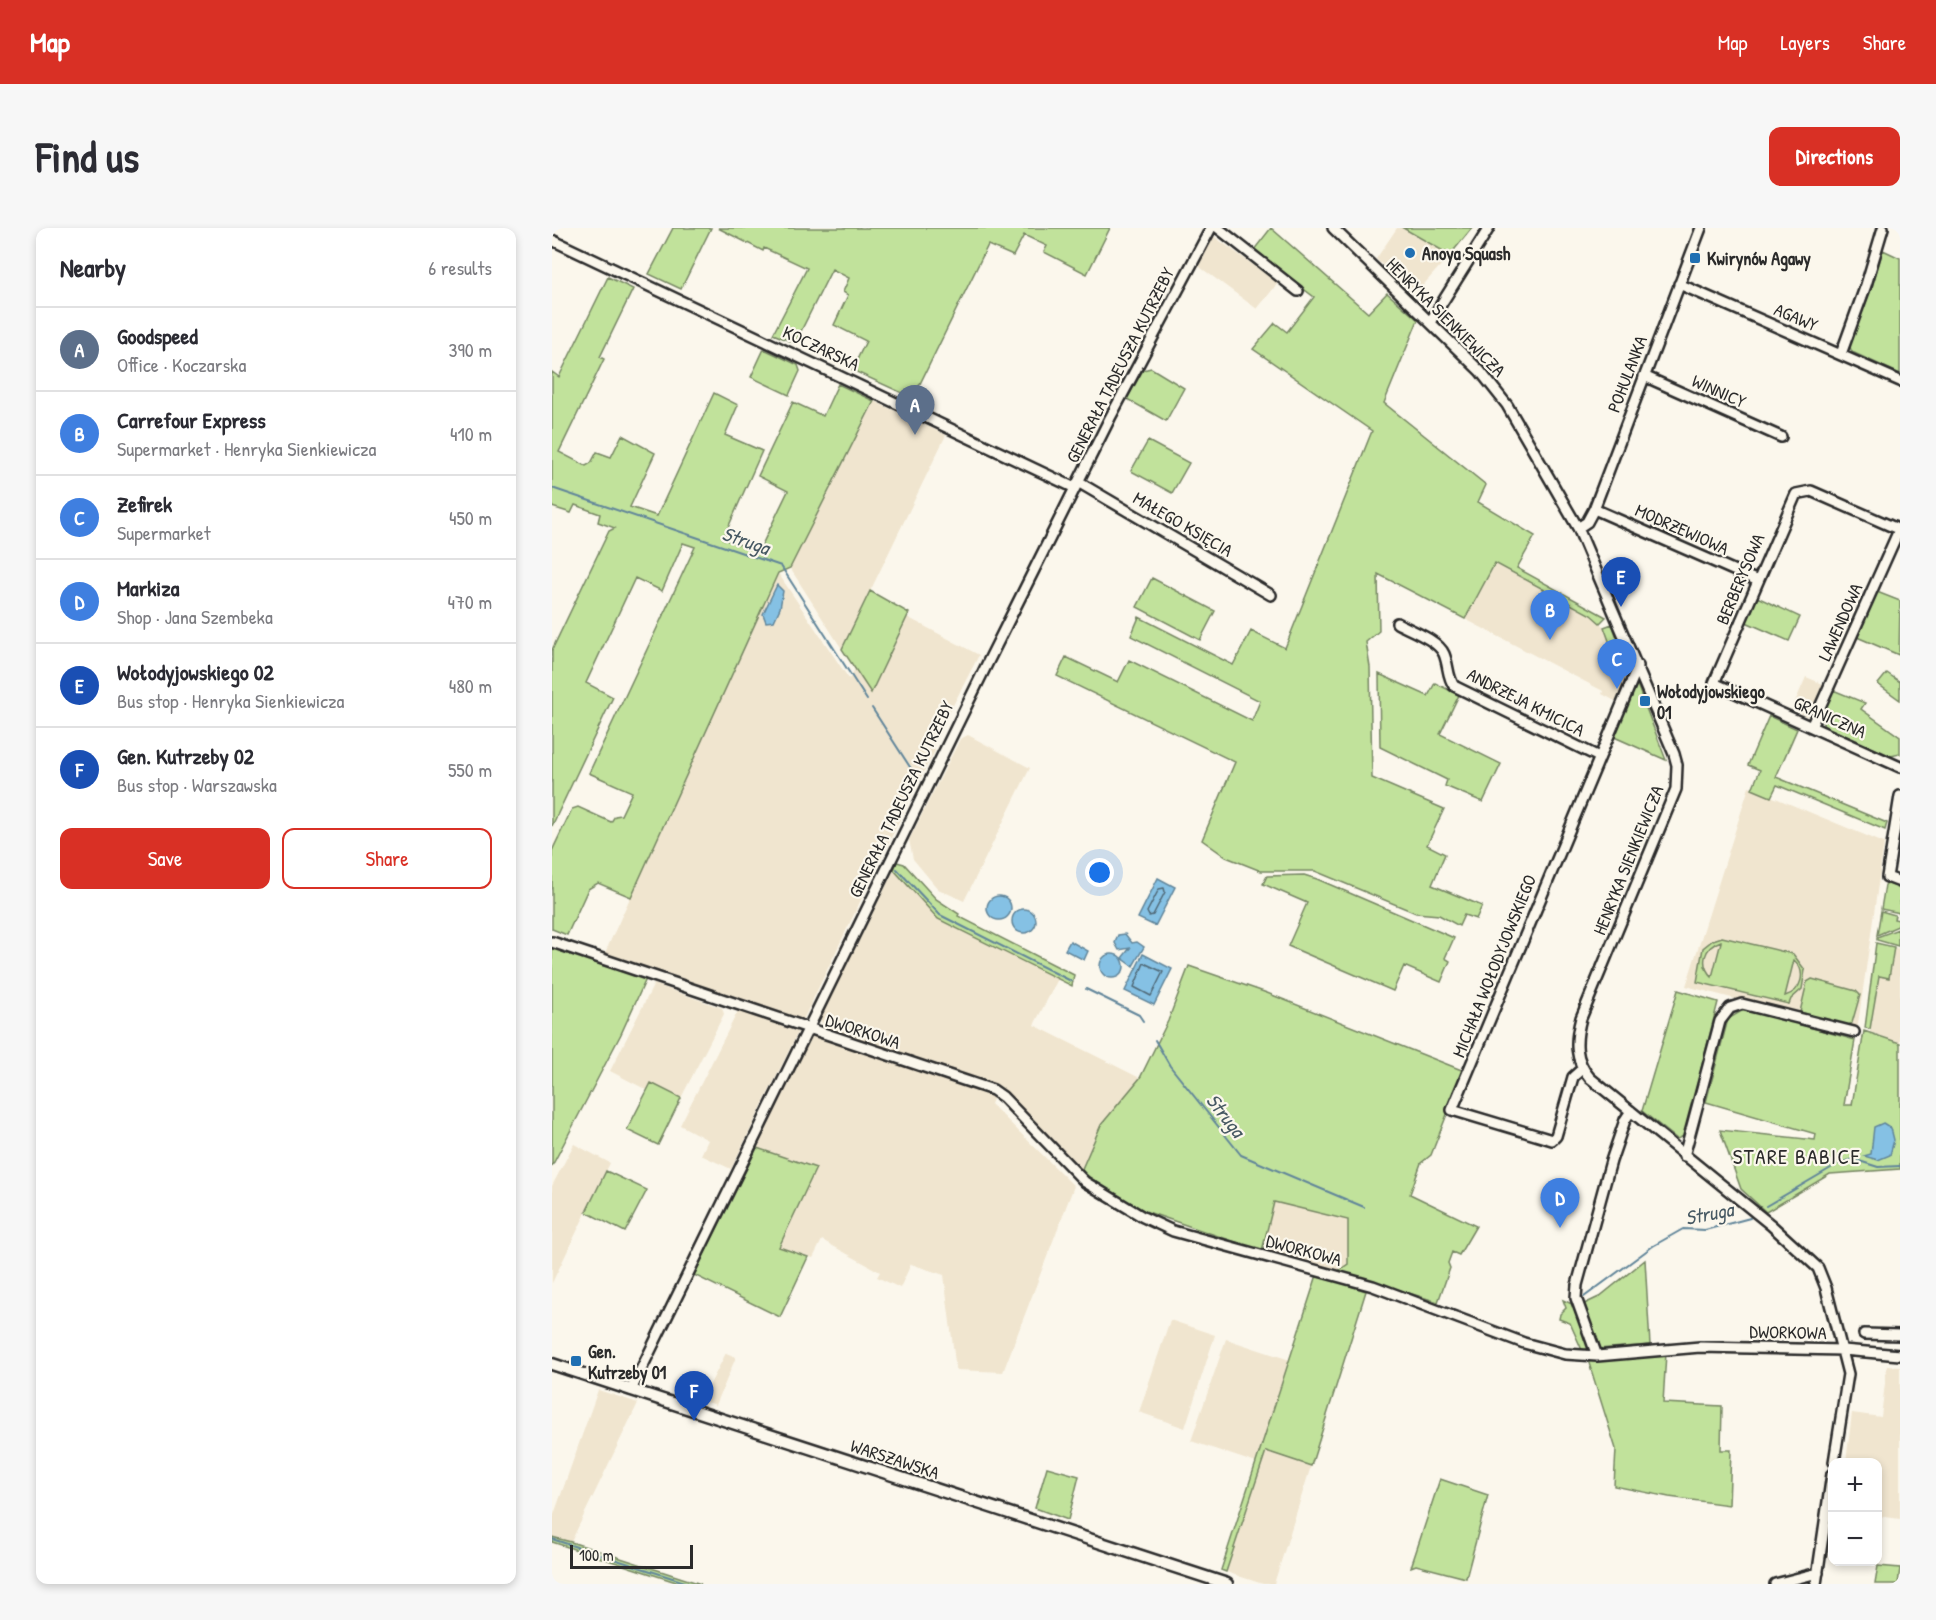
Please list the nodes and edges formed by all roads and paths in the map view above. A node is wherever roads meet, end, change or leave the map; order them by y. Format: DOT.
graph roads {
  1 [pos="1211,228"];
  2 [pos="1218,228"];
  3 [pos="1333,228"];
  4 [pos="1489,228"];
  5 [pos="1701,228"];
  6 [pos="1883,228"];
  7 [pos="552,240"];
  8 [pos="1679,284"];
  9 [pos="1298,291"];
  10 [pos="1430,322"];
  11 [pos="1841,354"];
  12 [pos="1644,376"];
  13 [pos="1900,381"];
  14 [pos="1781,437"];
  15 [pos="1077,485"];
  16 [pos="1594,508"];
  17 [pos="1578,528"];
  18 [pos="1899,530"];
  19 [pos="1758,581"];
  20 [pos="1270,595"];
  21 [pos="1397,623"];
  22 [pos="1638,666"];
  23 [pos="1714,683"];
  24 [pos="1811,727"];
  25 [pos="1599,757"];
  26 [pos="1900,767"];
  27 [pos="1900,796"];
  28 [pos="1900,882"];
  29 [pos="552,942"];
  30 [pos="806,1029"];
  31 [pos="1854,1032"];
  32 [pos="1582,1069"];
  33 [pos="1631,1111"];
  34 [pos="1684,1155"];
  35 [pos="1864,1334"];
  36 [pos="1900,1335"];
  37 [pos="1843,1350"];
  38 [pos="1598,1356"];
  39 [pos="1900,1356"];
  40 [pos="552,1364"];
  41 [pos="630,1390"];
  42 [pos="1835,1458"];
  43 [pos="1828,1507"];
  44 [pos="1818,1573"];
  45 [pos="1227,1584"];
  46 [pos="1774,1584"];
  47 [pos="1816,1584"];
  1 -- 15 [label="street, GENERAŁA TADEUSZA KUTRZEBY"];
  2 -- 9 [label="street"];
  3 -- 10 [label="street, HENRYKA SIENKIEWICZA"];
  4 -- 10 [label="street"];
  5 -- 8 [label="street, POHULANKA"];
  6 -- 11 [label="street"];
  7 -- 15 [label="street, KOCZARSKA"];
  8 -- 11 [label="street, AGAWY"];
  8 -- 12 [label="street, POHULANKA"];
  10 -- 17 [label="street, HENRYKA SIENKIEWICZA"];
  11 -- 13 [label="street, AGAWY"];
  12 -- 14 [label="street, WINNICY"];
  12 -- 16 [label="street, POHULANKA"];
  15 -- 20 [label="street, MAŁEGO KSIĘCIA"];
  15 -- 30 [label="street, GENERAŁA TADEUSZA KUTRZEBY"];
  16 -- 17 [label="street, POHULANKA"];
  16 -- 19 [label="street, MODRZEWIOWA"];
  17 -- 22 [label="street, HENRYKA SIENKIEWICZA"];
  18 -- 19 [label="street, BERBERYSOWA"];
  18 -- 24 [label="street, LAWENDOWA"];
  19 -- 23 [label="street, BERBERYSOWA"];
  21 -- 25 [label="street, ANDRZEJA KMICICA"];
  22 -- 25 [label="street, MICHAŁA WOŁODYJOWSKIEGO"];
  22 -- 32 [label="street, HENRYKA SIENKIEWICZA"];
  23 -- 24 [label="street, GRANICZNA"];
  24 -- 26 [label="street, GRANICZNA"];
  25 -- 32 [label="street, MICHAŁA WOŁODYJOWSKIEGO"];
  27 -- 28 [label="street"];
  29 -- 30 [label="street, DWORKOWA"];
  30 -- 38 [label="street, DWORKOWA"];
  30 -- 41 [label="street, GENERAŁA TADEUSZA KUTRZEBY"];
  31 -- 34 [label="street"];
  32 -- 33 [label="street"];
  33 -- 34 [label="street"];
  33 -- 38 [label="street"];
  34 -- 37 [label="street"];
  35 -- 36 [label="street"];
  37 -- 38 [label="street, DWORKOWA"];
  37 -- 39 [label="street, DWORKOWA"];
  37 -- 42 [label="street"];
  40 -- 41 [label="main road, WARSZAWSKA"];
  41 -- 45 [label="main road, WARSZAWSKA"];
  43 -- 44 [label="street"];
  44 -- 46 [label="street"];
  44 -- 47 [label="street"];
}
